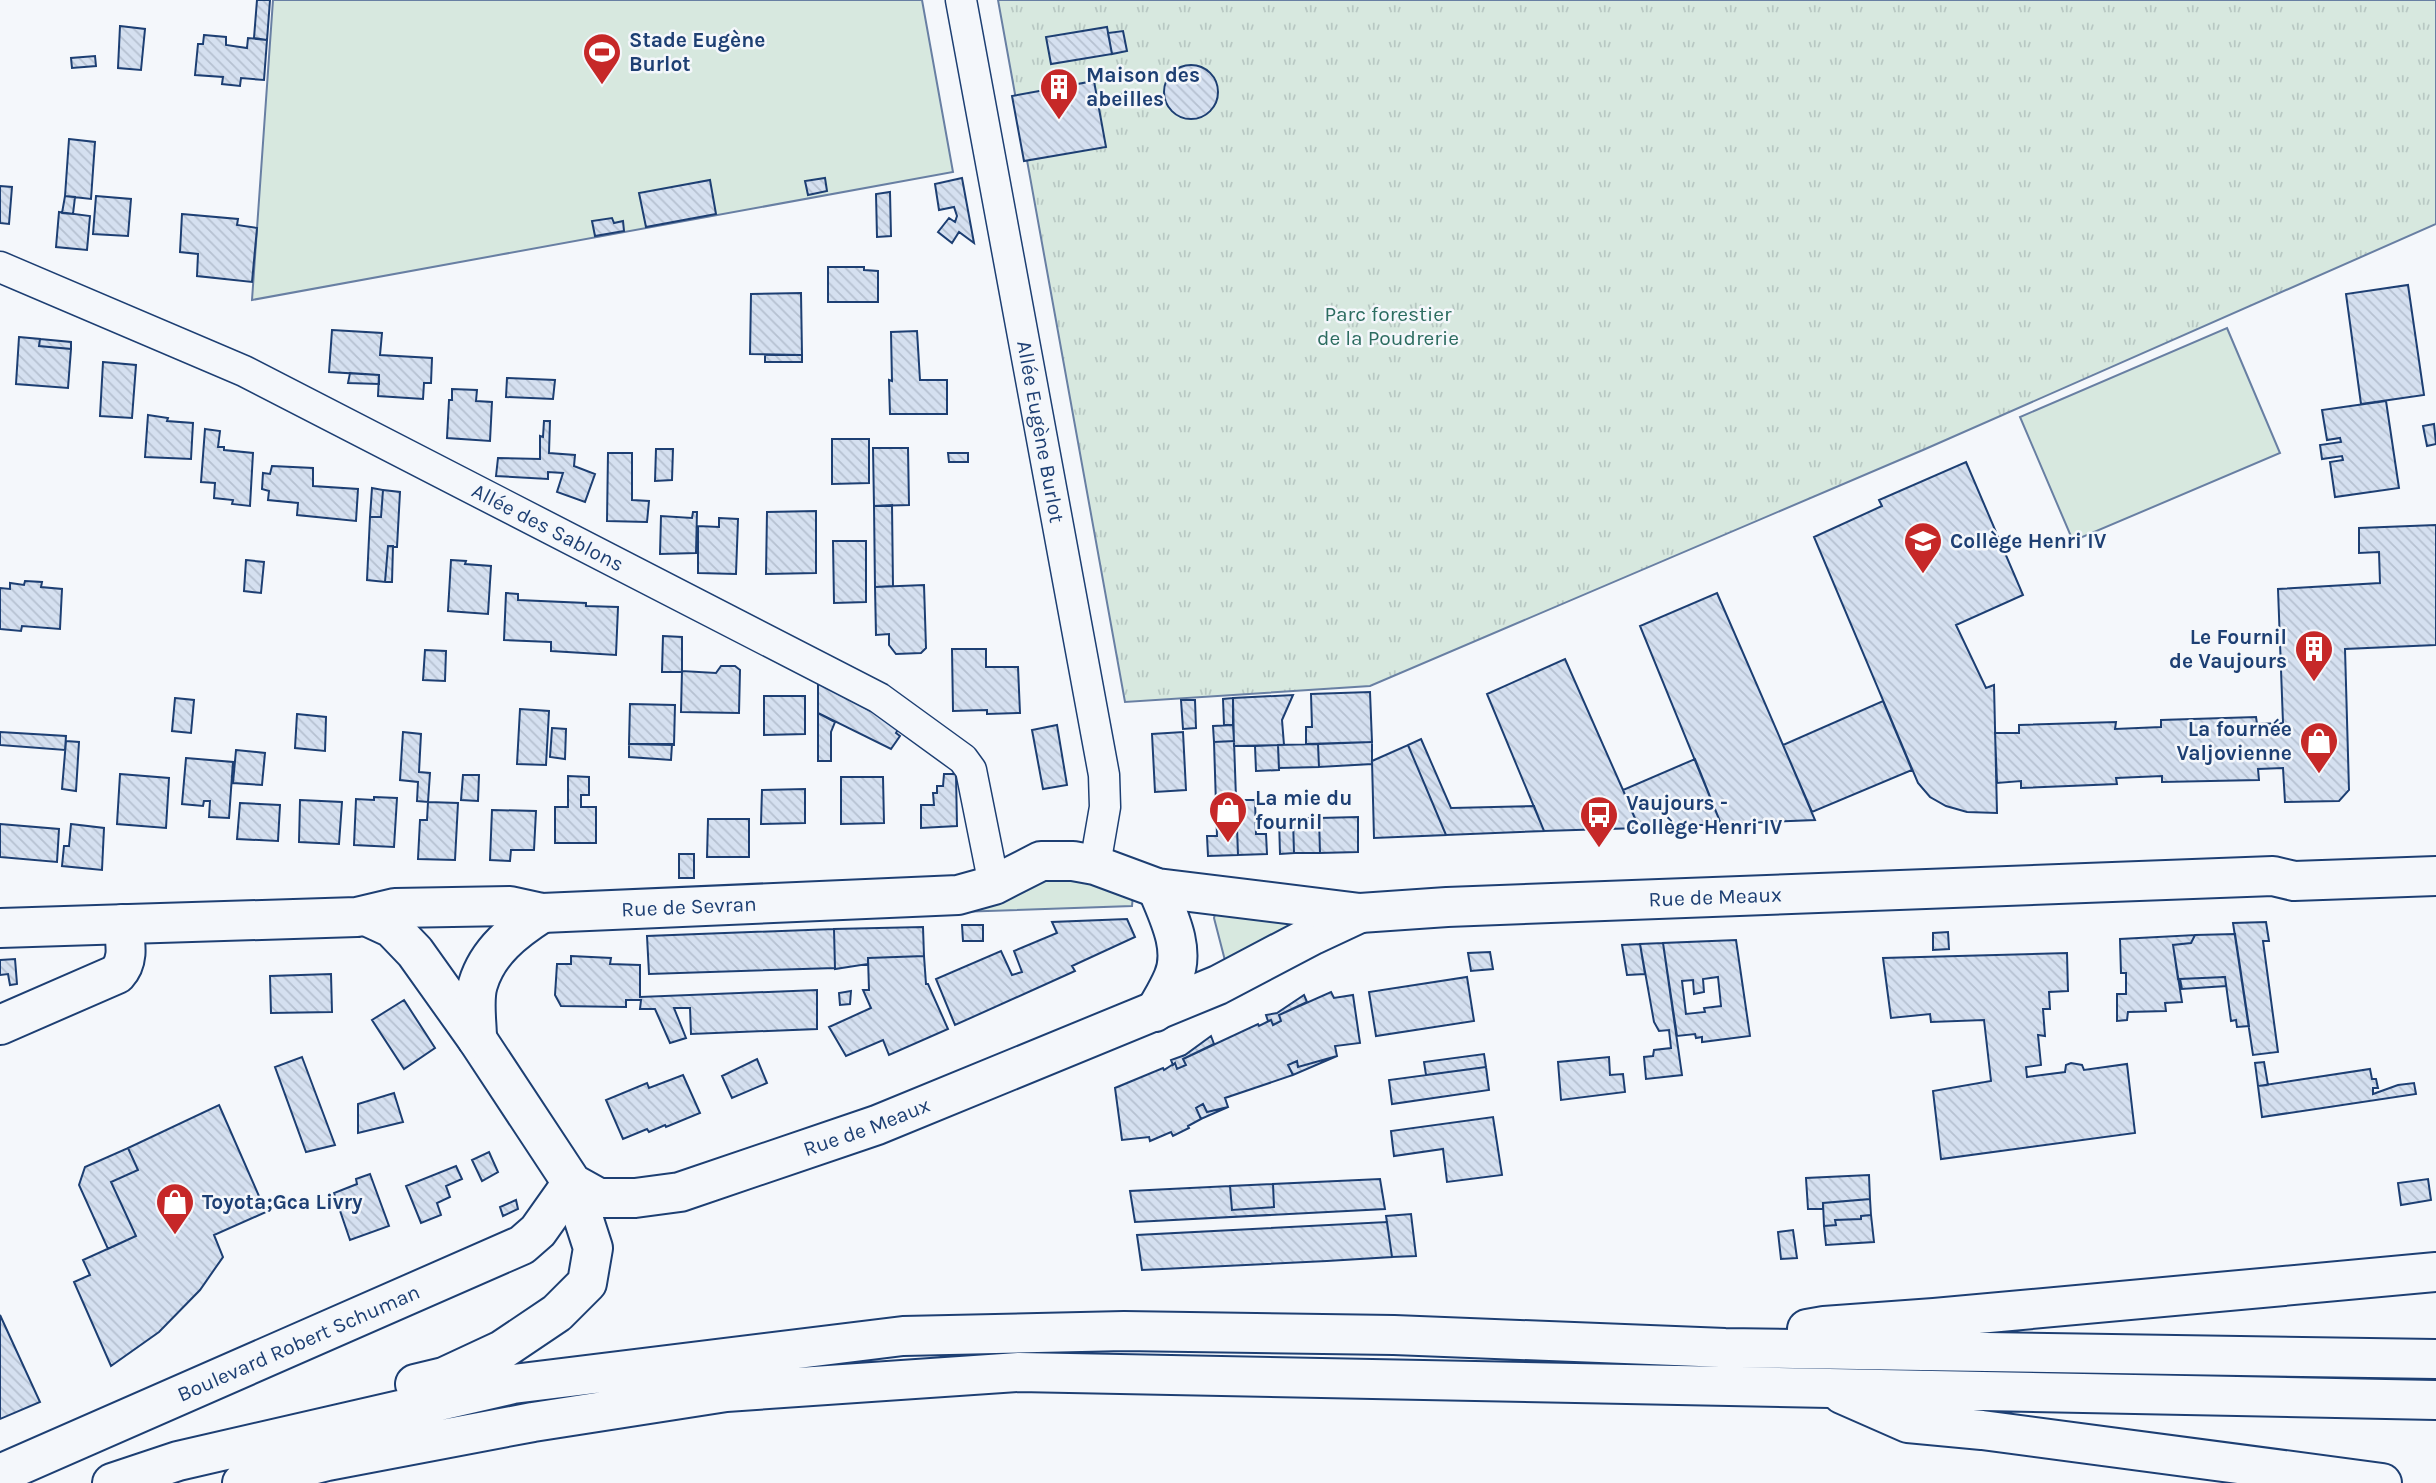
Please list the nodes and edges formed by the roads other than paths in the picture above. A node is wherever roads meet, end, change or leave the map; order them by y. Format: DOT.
graph roads {
  1 [pos="961,0"];
  2 [pos="0,267"];
  3 [pos="2436,856"];
  4 [pos="1095,865"];
  5 [pos="2273,876"];
  6 [pos="2436,876"];
  7 [pos="995,885"];
  8 [pos="1157,888"];
  9 [pos="1360,913"];
  10 [pos="542,914"];
  11 [pos="366,916"];
  12 [pos="123,924"];
  13 [pos="0,928"];
  14 [pos="1155,1012"];
  15 [pos="0,1025"];
  16 [pos="477,1039"];
  17 [pos="572,1183"];
  18 [pos="2436,1272"];
  19 [pos="1726,1348"];
  20 [pos="2436,1359"];
  21 [pos="1824,1386"];
  22 [pos="2436,1399"];
  23 [pos="304,1431"];
  24 [pos="0,1474"];
  25 [pos="112,1483"];
  26 [pos="242,1483"];
  27 [pos="2382,1483"];
  1 -- 4 [label="street, Allée Eugène Burlot"];
  2 -- 7 [label="street, Allée des Sablons"];
  3 -- 5 [label="main road, Rue de Meaux"];
  4 -- 7 [label="main road, Rue de Sevran"];
  4 -- 8 [label="main road, Rue de Sevran"];
  5 -- 6 [label="main road, Rue de Meaux"];
  5 -- 9 [label="main road, Rue de Meaux"];
  7 -- 10 [label="main road, Rue de Sevran"];
  8 -- 9 [label="main road, Rue de Meaux"];
  8 -- 14 [label="main road"];
  9 -- 14 [label="main road, Rue de Meaux"];
  10 -- 11 [label="main road, Rue de Sevran"];
  10 -- 16 [label="main road"];
  11 -- 12 [label="main road, Rue de Sevran"];
  11 -- 16 [label="main road"];
  12 -- 13 [label="main road, Rue de Sevran"];
  12 -- 15 [label="main road"];
  14 -- 17 [label="main road, Rue de Meaux"];
  16 -- 17 [label="main road"];
  17 -- 23 [label="main road"];
  17 -- 24 [label="main road, Boulevard Robert Schuman"];
  18 -- 19 [label="main road"];
  19 -- 20 [label="main road"];
  19 -- 23 [label="main road"];
  21 -- 22 [label="main road"];
  21 -- 26 [label="main road"];
  21 -- 27 [label="main road"];
  23 -- 25 [label="main road"];
}
